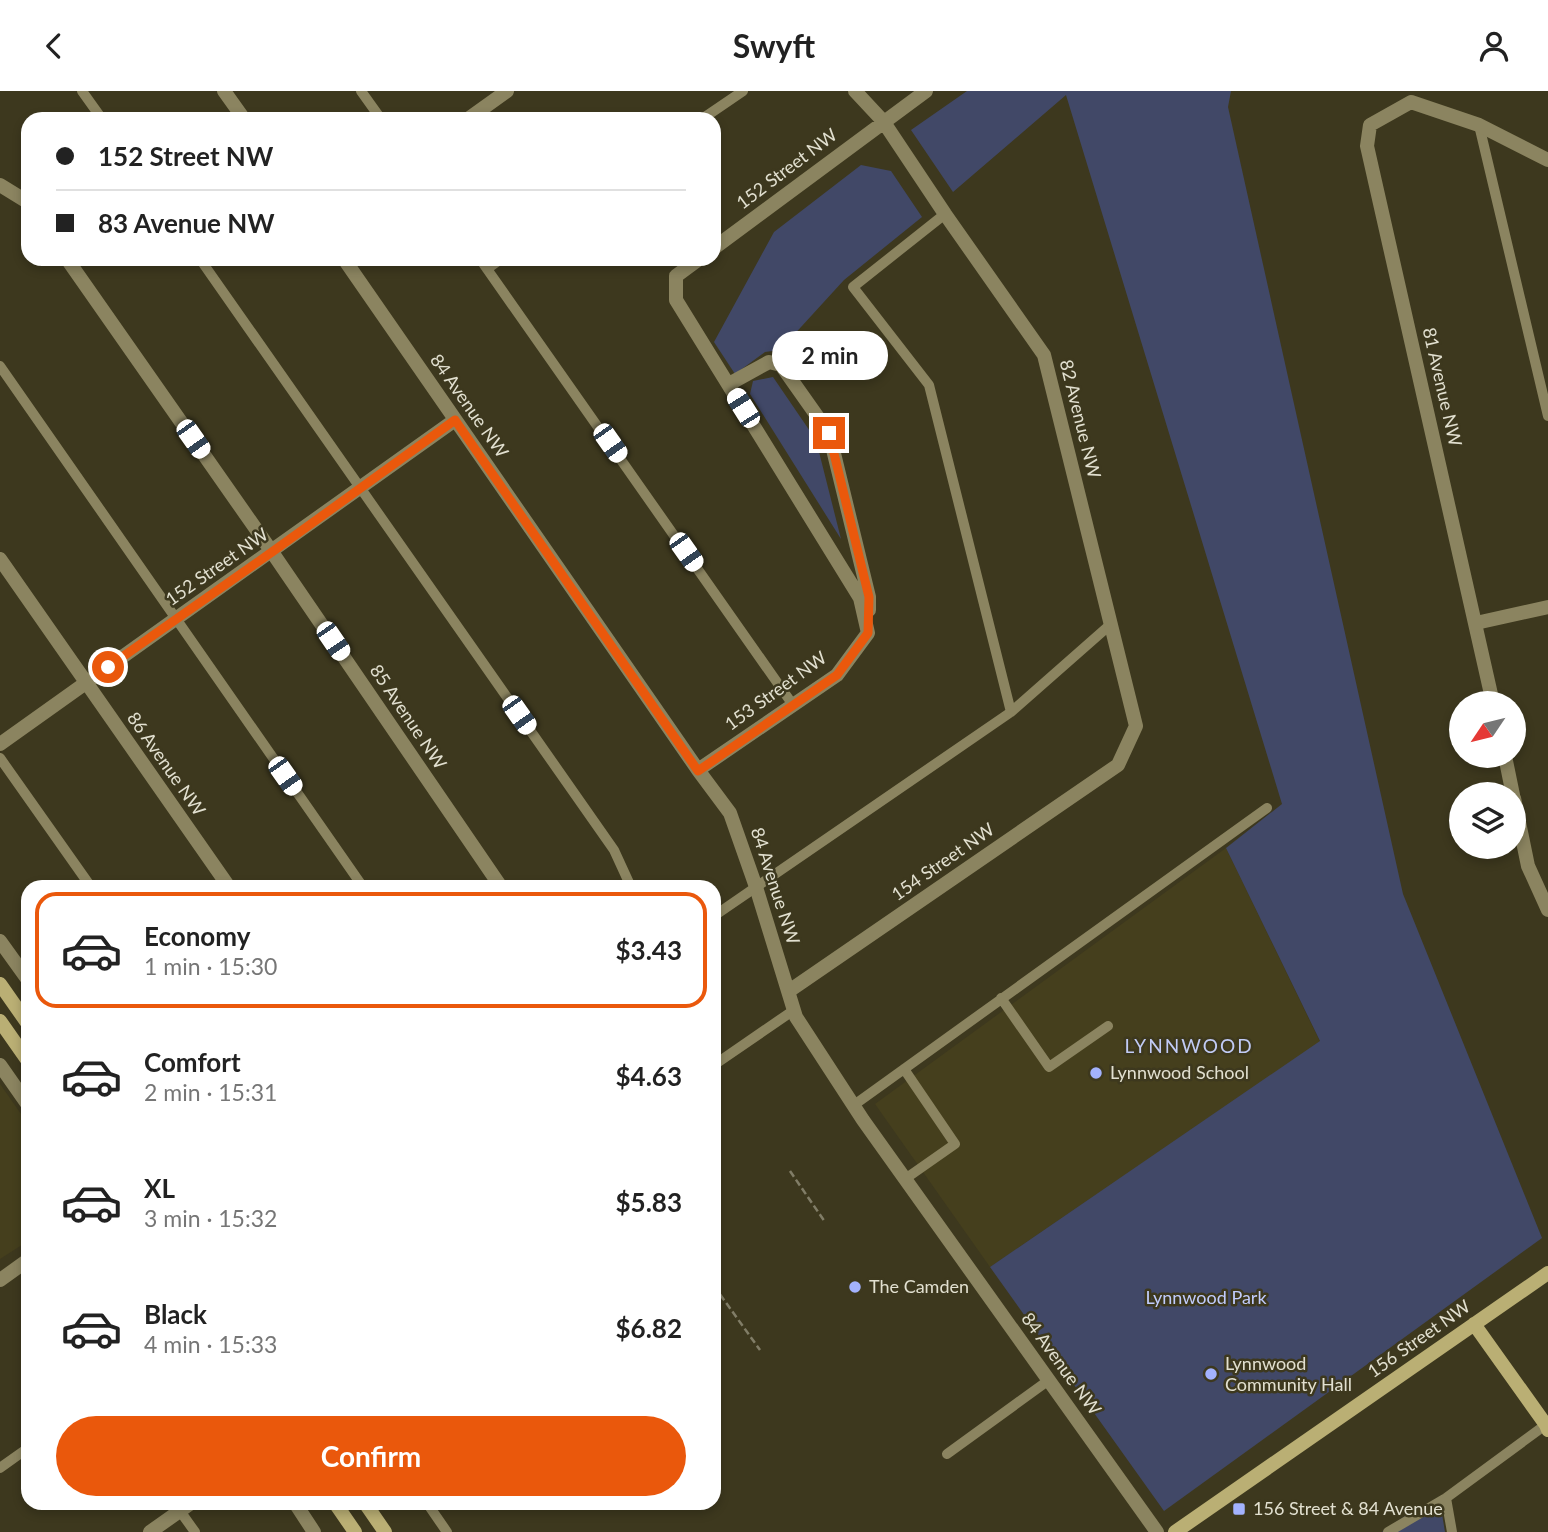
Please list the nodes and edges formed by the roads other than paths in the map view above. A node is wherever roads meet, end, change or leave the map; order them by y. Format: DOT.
graph roads {
  1 [pos="82,91"];
  2 [pos="224,91"];
  3 [pos="361,91"];
  4 [pos="508,91"];
  5 [pos="743,91"];
  6 [pos="855,91"];
  7 [pos="926,91"];
  8 [pos="1409,97"];
  9 [pos="97,112"];
  10 [pos="239,112"];
  11 [pos="376,112"];
  12 [pos="478,112"];
  13 [pos="712,112"];
  14 [pos="883,121"];
  15 [pos="1479,125"];
  16 [pos="1548,160"];
  17 [pos="0,185"];
  18 [pos="21,198"];
  19 [pos="944,214"];
  20 [pos="721,243"];
  21 [pos="71,266"];
  22 [pos="205,266"];
  23 [pos="349,266"];
  24 [pos="485,266"];
  25 [pos="491,266"];
  26 [pos="690,266"];
  27 [pos="487,269"];
  28 [pos="0,366"];
  29 [pos="729,384"];
  30 [pos="1548,416"];
  31 [pos="455,420"];
  32 [pos="361,488"];
  33 [pos="272,552"];
  34 [pos="0,559"];
  35 [pos="1548,607"];
  36 [pos="176,619"];
  37 [pos="1476,623"];
  38 [pos="1111,624"];
  39 [pos="868,633"];
  40 [pos="86,682"];
  41 [pos="1490,691"];
  42 [pos="793,705"];
  43 [pos="1011,712"];
  44 [pos="0,744"];
  45 [pos="0,758"];
  46 [pos="1118,765"];
  47 [pos="698,771"];
  48 [pos="1267,808"];
  49 [pos="1526,857"];
  50 [pos="85,880"];
  51 [pos="224,880"];
  52 [pos="358,880"];
  53 [pos="496,880"];
  54 [pos="628,880"];
  55 [pos="756,887"];
  56 [pos="1548,910"];
  57 [pos="721,911"];
  58 [pos="0,941"];
  59 [pos="21,970"];
  60 [pos="0,984"];
  61 [pos="789,991"];
  62 [pos="1002,998"];
  63 [pos="794,1010"];
  64 [pos="21,1014"];
  65 [pos="0,1021"];
  66 [pos="1108,1026"];
  67 [pos="21,1051"];
  68 [pos="721,1060"];
  69 [pos="0,1065"];
  70 [pos="904,1069"];
  71 [pos="21,1095"];
  72 [pos="854,1105"];
  73 [pos="905,1179"];
  74 [pos="21,1265"];
  75 [pos="1548,1273"];
  76 [pos="0,1280"];
  77 [pos="1475,1324"];
  78 [pos="1049,1380"];
  79 [pos="1547,1426"];
  80 [pos="21,1453"];
  81 [pos="947,1454"];
  82 [pos="0,1468"];
  83 [pos="1446,1498"];
  84 [pos="182,1510"];
  85 [pos="187,1510"];
  86 [pos="300,1510"];
  87 [pos="340,1510"];
  88 [pos="370,1510"];
  89 [pos="432,1510"];
  90 [pos="150,1532"];
  91 [pos="195,1532"];
  92 [pos="314,1532"];
  93 [pos="355,1532"];
  94 [pos="385,1532"];
  95 [pos="447,1532"];
  96 [pos="1157,1532"];
  97 [pos="1175,1532"];
  98 [pos="1388,1532"];
  99 [pos="1452,1532"];
  1 -- 9 [label="lane"];
  2 -- 10 [label="street"];
  3 -- 11 [label="lane"];
  4 -- 12 [label="street"];
  5 -- 13 [label="lane"];
  6 -- 14 [label="street, 82 Avenue NW"];
  7 -- 14 [label="street, 152 Street NW"];
  8 -- 15 [label="street"];
  8 -- 37 [label="street, 81 Avenue NW"];
  14 -- 19 [label="street, 82 Avenue NW"];
  14 -- 20 [label="street, 152 Street NW"];
  15 -- 16 [label="street"];
  15 -- 30 [label="lane"];
  17 -- 18 [label="street"];
  19 -- 38 [label="street, 82 Avenue NW"];
  19 -- 43 [label="lane"];
  21 -- 33 [label="street, 85 Avenue NW"];
  22 -- 32 [label="lane"];
  23 -- 31 [label="street, 84 Avenue NW"];
  24 -- 27 [label="lane"];
  25 -- 27 [label="lane"];
  26 -- 29 [label="street"];
  27 -- 42 [label="lane"];
  28 -- 36 [label="lane"];
  29 -- 39 [label="street"];
  29 -- 39 [label="street"];
  31 -- 32 [label="street, 152 Street NW"];
  31 -- 47 [label="street, 84 Avenue NW"];
  32 -- 33 [label="street, 152 Street NW"];
  32 -- 54 [label="lane"];
  33 -- 36 [label="street, 152 Street NW"];
  33 -- 53 [label="street, 85 Avenue NW"];
  34 -- 40 [label="street, 86 Avenue NW"];
  35 -- 37 [label="street"];
  36 -- 40 [label="street, 152 Street NW"];
  36 -- 52 [label="lane"];
  37 -- 41 [label="street, 81 Avenue NW"];
  38 -- 43 [label="lane"];
  38 -- 46 [label="street, 82 Avenue NW"];
  39 -- 42 [label="street, 153 Street NW"];
  40 -- 44 [label="street, 152 Street NW"];
  40 -- 51 [label="street, 86 Avenue NW"];
  42 -- 47 [label="street, 153 Street NW"];
  43 -- 55 [label="lane"];
  45 -- 50 [label="lane"];
  46 -- 61 [label="street, 154 Street NW"];
  47 -- 55 [label="street, 84 Avenue NW"];
  48 -- 62 [label="lane"];
  49 -- 56 [label="street"];
  55 -- 57 [label="lane"];
  55 -- 61 [label="street, 84 Avenue NW"];
  58 -- 59 [label="street"];
  60 -- 64 [label="street"];
  61 -- 63 [label="street, 84 Avenue NW"];
  62 -- 66 [label="lane"];
  62 -- 70 [label="lane"];
  63 -- 68 [label="lane"];
  63 -- 72 [label="street, 84 Avenue NW"];
  65 -- 67 [label="street"];
  69 -- 71 [label="street"];
  70 -- 72 [label="lane"];
  70 -- 73 [label="lane"];
  72 -- 73 [label="street, 84 Avenue NW"];
  73 -- 78 [label="street, 84 Avenue NW"];
  74 -- 76 [label="street"];
  75 -- 77 [label="street, 156 Street NW"];
  77 -- 79 [label="street"];
  77 -- 97 [label="street, 156 Street NW"];
  78 -- 81 [label="lane"];
  78 -- 96 [label="street, 84 Avenue NW"];
  79 -- 83 [label="lane"];
  80 -- 82 [label="lane"];
  83 -- 98 [label="lane"];
  83 -- 99 [label="lane"];
  84 -- 90 [label="street"];
  85 -- 91 [label="lane"];
  86 -- 92 [label="street"];
  87 -- 93 [label="street"];
  88 -- 94 [label="street"];
  89 -- 95 [label="lane"];
}
